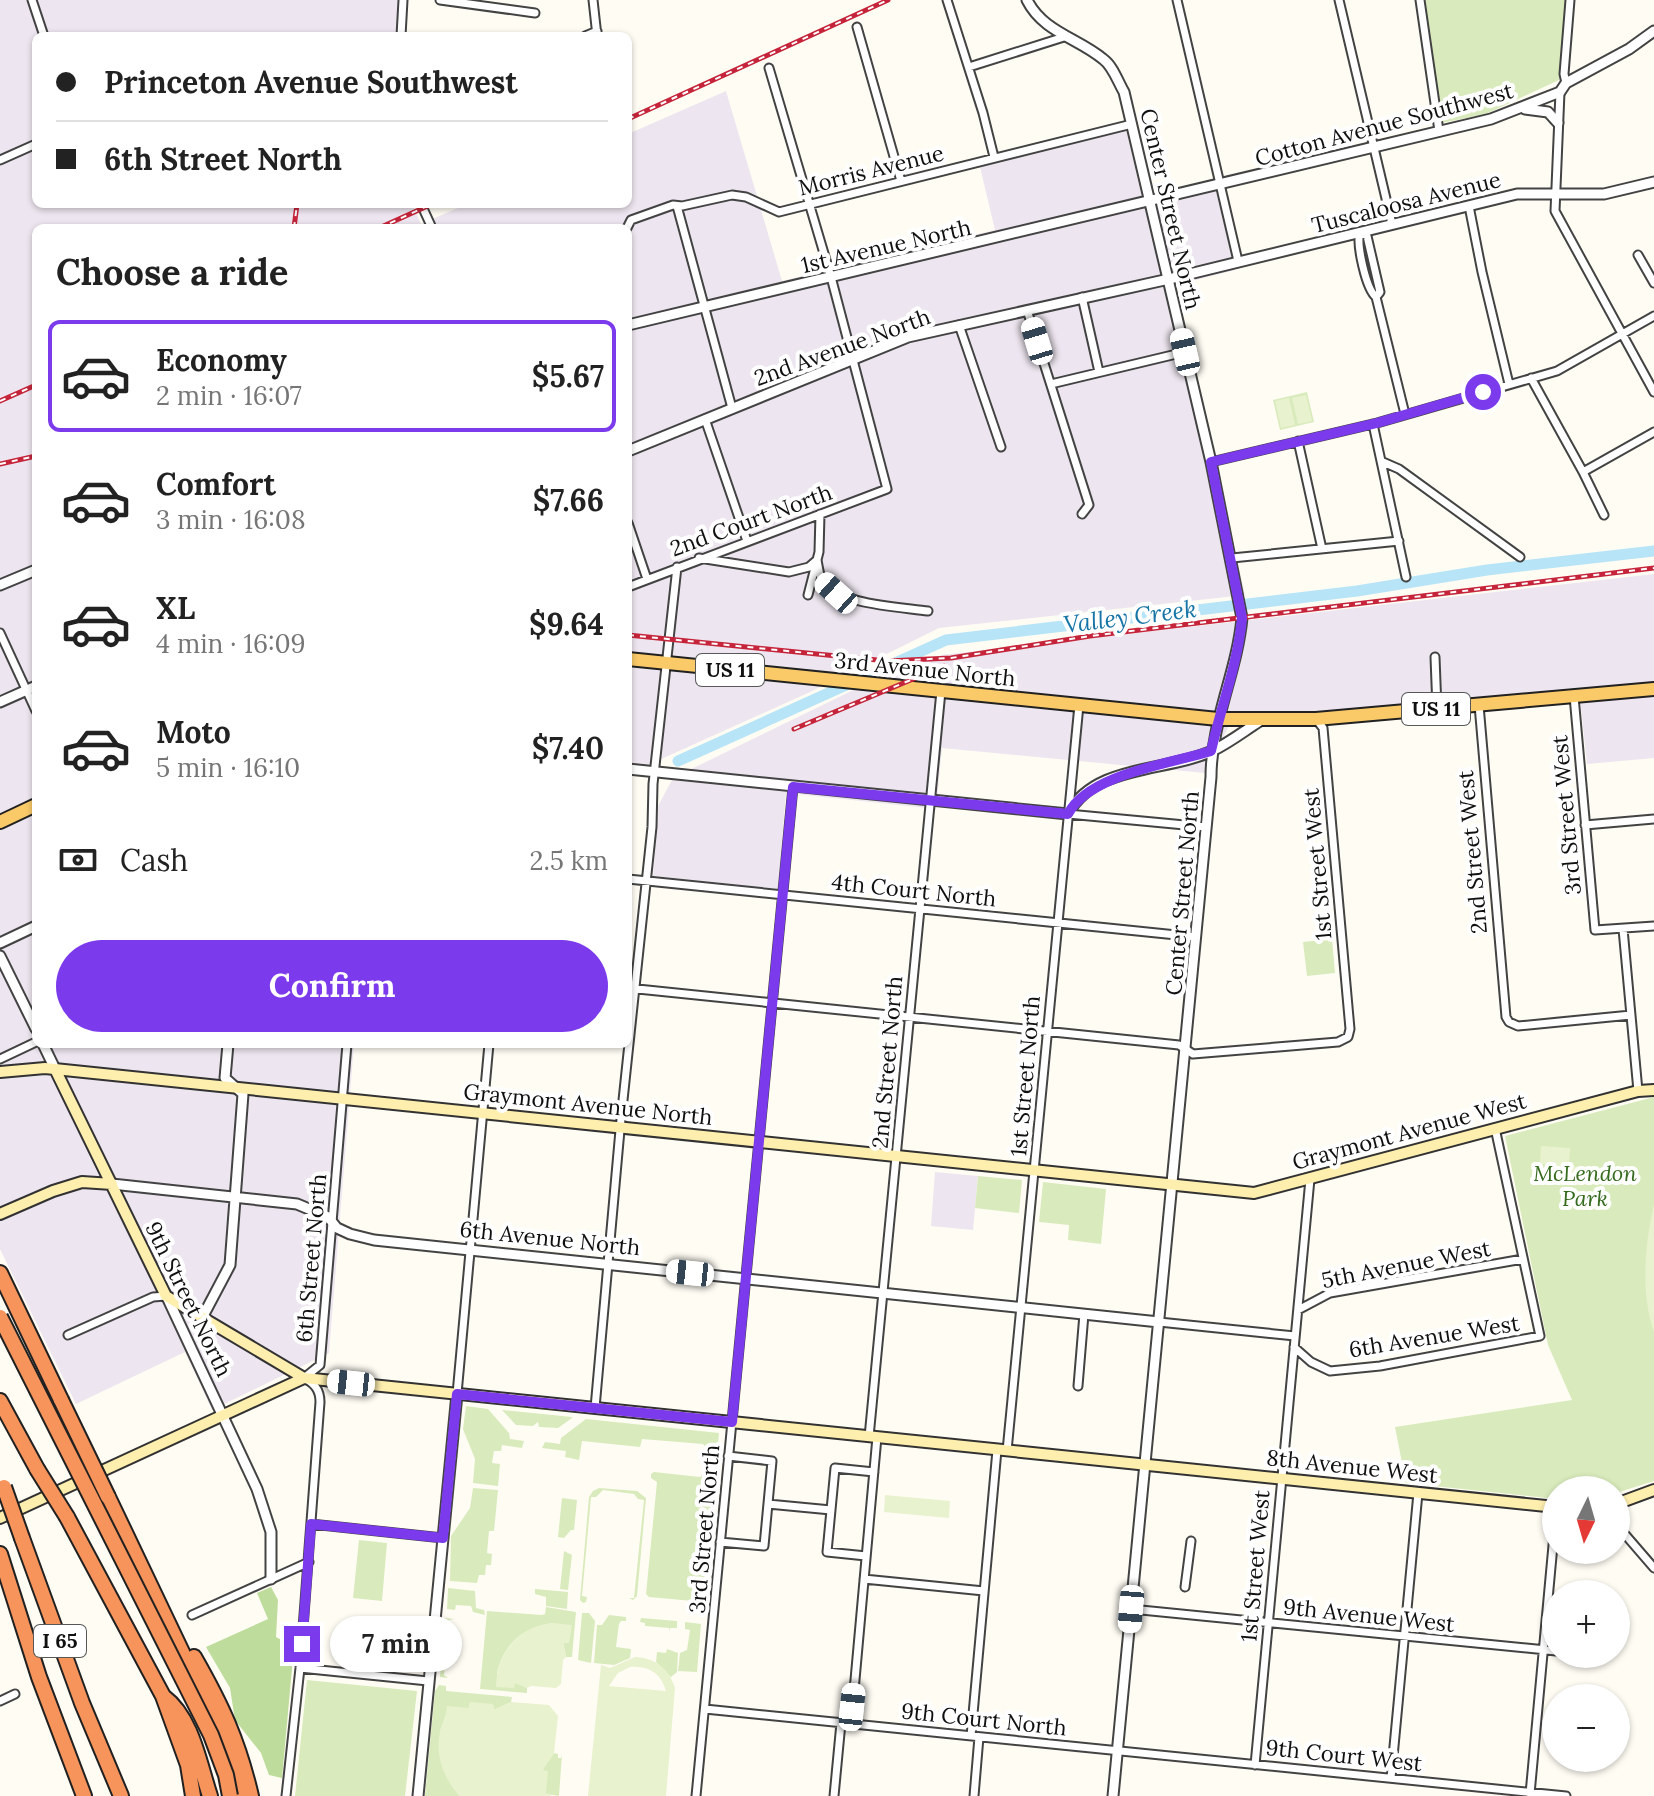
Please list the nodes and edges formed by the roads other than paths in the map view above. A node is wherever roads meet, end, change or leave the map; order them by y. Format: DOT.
graph roads {
  1 [pos="32,0"];
  2 [pos="403,0"];
  3 [pos="440,0"];
  4 [pos="593,0"];
  5 [pos="947,0"];
  6 [pos="1027,0"];
  7 [pos="1177,0"];
  8 [pos="1339,0"];
  9 [pos="1420,0"];
  10 [pos="1570,0"];
  11 [pos="535,13"];
  12 [pos="857,27"];
  13 [pos="1654,31"];
  14 [pos="43,32"];
  15 [pos="401,32"];
  16 [pos="597,32"];
  17 [pos="1064,37"];
  18 [pos="969,67"];
  19 [pos="769,68"];
  20 [pos="1563,88"];
  21 [pos="1514,110"];
  22 [pos="1558,123"];
  23 [pos="1132,124"];
  24 [pos="1439,131"];
  25 [pos="32,146"];
  26 [pos="1374,147"];
  27 [pos="994,157"];
  28 [pos="0,160"];
  29 [pos="901,181"];
  30 [pos="1654,182"];
  31 [pos="1220,185"];
  32 [pos="1554,193"];
  33 [pos="1152,201"];
  34 [pos="810,204"];
  35 [pos="677,206"];
  36 [pos="1469,206"];
  37 [pos="629,224"];
  38 [pos="1392,224"];
  39 [pos="1360,232"];
  40 [pos="1638,255"];
  41 [pos="1238,261"];
  42 [pos="831,277"];
  43 [pos="1169,279"];
  44 [pos="1654,281"];
  45 [pos="1082,297"];
  46 [pos="705,307"];
  47 [pos="1027,310"];
  48 [pos="1654,316"];
  49 [pos="632,324"];
  50 [pos="959,325"];
  51 [pos="1622,333"];
  52 [pos="1185,352"];
  53 [pos="853,357"];
  54 [pos="1099,372"];
  55 [pos="1531,378"];
  56 [pos="1051,384"];
  57 [pos="1509,384"];
  58 [pos="1654,392"];
  59 [pos="732,408"];
  60 [pos="1405,414"];
  61 [pos="705,419"];
  62 [pos="1373,424"];
  63 [pos="1654,432"];
  64 [pos="1298,441"];
  65 [pos="1001,447"];
  66 [pos="632,449"];
  67 [pos="1211,462"];
  68 [pos="1383,462"];
  69 [pos="1583,472"];
  70 [pos="820,514"];
  71 [pos="1082,514"];
  72 [pos="1604,515"];
  73 [pos="632,535"];
  74 [pos="747,541"];
  75 [pos="1399,541"];
  76 [pos="1322,549"];
  77 [pos="1520,557"];
  78 [pos="699,558"];
  79 [pos="1232,558"];
  80 [pos="817,560"];
  81 [pos="677,567"];
  82 [pos="32,572"];
  83 [pos="1406,577"];
  84 [pos="647,579"];
  85 [pos="0,585"];
  86 [pos="632,585"];
  87 [pos="808,595"];
  88 [pos="928,611"];
  89 [pos="0,633"];
  90 [pos="1435,657"];
  91 [pos="632,659"];
  92 [pos="666,663"];
  93 [pos="31,688"];
  94 [pos="1654,689"];
  95 [pos="941,691"];
  96 [pos="1574,696"];
  97 [pos="0,702"];
  98 [pos="1079,705"];
  99 [pos="1479,705"];
  100 [pos="1437,709"];
  101 [pos="1218,719"];
  102 [pos="1316,719"];
  103 [pos="1260,721"];
  104 [pos="1211,751"];
  105 [pos="632,769"];
  106 [pos="655,771"];
  107 [pos="793,787"];
  108 [pos="930,801"];
  109 [pos="32,807"];
  110 [pos="1068,814"];
  111 [pos="1654,819"];
  112 [pos="0,822"];
  113 [pos="1585,825"];
  114 [pos="1206,827"];
  115 [pos="632,879"];
  116 [pos="645,881"];
  117 [pos="783,895"];
  118 [pos="920,909"];
  119 [pos="1058,923"];
  120 [pos="1654,926"];
  121 [pos="32,928"];
  122 [pos="1623,929"];
  123 [pos="1196,937"];
  124 [pos="0,943"];
  125 [pos="0,956"];
  126 [pos="632,980"];
  127 [pos="632,988"];
  128 [pos="772,1003"];
  129 [pos="1631,1015"];
  130 [pos="910,1017"];
  131 [pos="32,1021"];
  132 [pos="1047,1032"];
  133 [pos="32,1044"];
  134 [pos="45,1048"];
  135 [pos="228,1048"];
  136 [pos="347,1048"];
  137 [pos="489,1048"];
  138 [pos="627,1048"];
  139 [pos="1185,1051"];
  140 [pos="0,1059"];
  141 [pos="55,1069"];
  142 [pos="0,1072"];
  143 [pos="237,1088"];
  144 [pos="1654,1090"];
  145 [pos="1638,1091"];
  146 [pos="341,1098"];
  147 [pos="483,1113"];
  148 [pos="621,1127"];
  149 [pos="1495,1128"];
  150 [pos="759,1142"];
  151 [pos="896,1156"];
  152 [pos="1034,1170"];
  153 [pos="1310,1179"];
  154 [pos="112,1184"];
  155 [pos="1172,1184"];
  156 [pos="235,1197"];
  157 [pos="0,1214"];
  158 [pos="332,1222"];
  159 [pos="472,1250"];
  160 [pos="1523,1259"];
  161 [pos="607,1264"];
  162 [pos="0,1273"];
  163 [pos="746,1279"];
  164 [pos="883,1293"];
  165 [pos="166,1296"];
  166 [pos="1021,1308"];
  167 [pos="1298,1310"];
  168 [pos="1084,1314"];
  169 [pos="0,1317"];
  170 [pos="202,1318"];
  171 [pos="1159,1322"];
  172 [pos="68,1335"];
  173 [pos="1295,1336"];
  174 [pos="1294,1347"];
  175 [pos="304,1378"];
  176 [pos="1078,1386"];
  177 [pos="457,1394"];
  178 [pos="0,1401"];
  179 [pos="595,1408"];
  180 [pos="223,1416"];
  181 [pos="732,1422"];
  182 [pos="873,1437"];
  183 [pos="1002,1450"];
  184 [pos="728,1456"];
  185 [pos="1144,1465"];
  186 [pos="874,1472"];
  187 [pos="1282,1479"];
  188 [pos="1,1482"];
  189 [pos="1654,1490"];
  190 [pos="1418,1493"];
  191 [pos="1630,1499"];
  192 [pos="768,1504"];
  193 [pos="1542,1508"];
  194 [pos="831,1510"];
  195 [pos="0,1518"];
  196 [pos="311,1524"];
  197 [pos="443,1538"];
  198 [pos="1630,1540"];
  199 [pos="1191,1541"];
  200 [pos="720,1542"];
  201 [pos="0,1554"];
  202 [pos="866,1556"];
  203 [pos="309,1562"];
  204 [pos="1654,1568"];
  205 [pos="146,1573"];
  206 [pos="271,1579"];
  207 [pos="864,1579"];
  208 [pos="1185,1587"];
  209 [pos="984,1591"];
  210 [pos="1131,1609"];
  211 [pos="192,1615"];
  212 [pos="1268,1623"];
  213 [pos="1405,1636"];
  214 [pos="1542,1650"];
  215 [pos="1542,1661"];
  216 [pos="300,1668"];
  217 [pos="428,1681"];
  218 [pos="15,1694"];
  219 [pos="163,1696"];
  220 [pos="0,1701"];
  221 [pos="705,1709"];
  222 [pos="841,1723"];
  223 [pos="851,1724"];
  224 [pos="975,1736"];
  225 [pos="1117,1751"];
  226 [pos="1255,1765"];
  227 [pos="1391,1778"];
  228 [pos="1530,1794"];
  229 [pos="84,1796"];
  230 [pos="121,1796"];
  231 [pos="193,1796"];
  232 [pos="210,1796"];
  233 [pos="230,1796"];
  234 [pos="241,1796"];
  235 [pos="251,1796"];
  236 [pos="286,1796"];
  237 [pos="418,1796"];
  238 [pos="696,1796"];
  239 [pos="834,1796"];
  240 [pos="974,1796"];
  241 [pos="1113,1796"];
  242 [pos="1566,1796"];
  1 -- 14 [label="street"];
  2 -- 15 [label="street"];
  3 -- 11 [label="street"];
  4 -- 16 [label="street"];
  5 -- 18 [label="street"];
  6 -- 17 [label="street, Center Street North"];
  7 -- 31 [label="street"];
  8 -- 26 [label="street"];
  9 -- 24 [label="street"];
  10 -- 20 [label="street"];
  12 -- 29 [label="street"];
  13 -- 20 [label="street, Cotton Avenue Southwest"];
  17 -- 18 [label="street"];
  17 -- 23 [label="street, Center Street North"];
  18 -- 27 [label="street"];
  19 -- 34 [label="street"];
  20 -- 21 [label="street, Cotton Avenue Southwest"];
  20 -- 22 [label="street"];
  21 -- 22 [label="street"];
  21 -- 24 [label="street, Cotton Avenue Southwest"];
  22 -- 32 [label="street"];
  23 -- 27 [label="street, Morris Avenue"];
  23 -- 33 [label="street, Center Street North"];
  24 -- 26 [label="street, Cotton Avenue Southwest"];
  25 -- 28 [label="street"];
  26 -- 31 [label="street, Cotton Avenue Southwest"];
  26 -- 38 [label="street"];
  27 -- 29 [label="street, Morris Avenue"];
  29 -- 34 [label="street, Morris Avenue"];
  30 -- 32 [label="street, Tuscaloosa Avenue"];
  31 -- 33 [label="street, Cotton Avenue Southwest"];
  31 -- 41 [label="street"];
  32 -- 36 [label="street, Tuscaloosa Avenue"];
  32 -- 51 [label="street"];
  33 -- 42 [label="street, 1st Avenue North"];
  33 -- 43 [label="street, Center Street North"];
  34 -- 35 [label="street, Morris Avenue"];
  34 -- 42 [label="street"];
  35 -- 37 [label="street, Morris Avenue"];
  35 -- 46 [label="street"];
  36 -- 38 [label="street, Tuscaloosa Avenue"];
  36 -- 57 [label="street"];
  38 -- 39 [label="street, Tuscaloosa Avenue"];
  39 -- 41 [label="street, Tuscaloosa Avenue"];
  39 -- 60 [label="street"];
  40 -- 44 [label="street"];
  41 -- 43 [label="street, Tuscaloosa Avenue"];
  42 -- 46 [label="street, 1st Avenue North"];
  42 -- 53 [label="street"];
  43 -- 45 [label="street, 2nd Avenue North"];
  43 -- 52 [label="street, Center Street North"];
  45 -- 47 [label="street, 2nd Avenue North"];
  45 -- 54 [label="street"];
  46 -- 49 [label="street, 1st Avenue North"];
  46 -- 59 [label="street"];
  47 -- 50 [label="street, 2nd Avenue North"];
  47 -- 56 [label="street"];
  48 -- 51 [label="street"];
  50 -- 53 [label="street, 2nd Avenue North"];
  50 -- 65 [label="street"];
  51 -- 55 [label="street"];
  51 -- 58 [label="street"];
  52 -- 54 [label="street"];
  52 -- 67 [label="street, Center Street North"];
  53 -- 59 [label="street, 2nd Avenue North"];
  53 -- 70 [label="street, 2nd Court North"];
  54 -- 56 [label="street"];
  55 -- 57 [label="street"];
  55 -- 69 [label="street"];
  56 -- 71 [label="street"];
  57 -- 60 [label="street"];
  59 -- 61 [label="street, 2nd Avenue North"];
  60 -- 62 [label="street"];
  61 -- 66 [label="street, 2nd Avenue North"];
  61 -- 74 [label="street"];
  62 -- 64 [label="street"];
  62 -- 68 [label="street"];
  63 -- 69 [label="street"];
  64 -- 67 [label="street"];
  64 -- 76 [label="street"];
  67 -- 79 [label="street, Center Street North"];
  68 -- 75 [label="street"];
  68 -- 77 [label="street"];
  69 -- 72 [label="street"];
  70 -- 74 [label="street, 2nd Court North"];
  70 -- 80 [label="street"];
  73 -- 84 [label="street"];
  74 -- 78 [label="street, 2nd Court North"];
  75 -- 76 [label="street"];
  75 -- 83 [label="street"];
  76 -- 79 [label="street"];
  78 -- 80 [label="street"];
  78 -- 81 [label="street, 2nd Court North"];
  79 -- 101 [label="street, Center Street North"];
  80 -- 87 [label="street"];
  80 -- 88 [label="street"];
  81 -- 84 [label="street, 2nd Court North"];
  81 -- 92 [label="street"];
  82 -- 85 [label="street"];
  84 -- 86 [label="street, 2nd Court North"];
  89 -- 93 [label="street"];
  90 -- 100 [label="street"];
  91 -- 92 [label="main road, 3rd Avenue North / US 11"];
  92 -- 95 [label="main road, 3rd Avenue North / US 11"];
  92 -- 106 [label="street"];
  93 -- 97 [label="street"];
  94 -- 96 [label="main road, US 11"];
  95 -- 98 [label="main road, 3rd Avenue North / US 11"];
  95 -- 108 [label="street, 2nd Street North"];
  96 -- 99 [label="main road, US 11"];
  96 -- 113 [label="street, 3rd Street West"];
  98 -- 101 [label="main road, 3rd Avenue North / US 11"];
  98 -- 110 [label="street, 1st Street North"];
  99 -- 100 [label="main road, US 11"];
  99 -- 129 [label="street, 2nd Street West"];
  100 -- 102 [label="main road, US 11"];
  101 -- 103 [label="main road, US 11"];
  101 -- 104 [label="street, Center Street North"];
  102 -- 103 [label="main road, US 11"];
  102 -- 139 [label="street, 1st Street West"];
  103 -- 104 [label="street"];
  104 -- 110 [label="street"];
  104 -- 114 [label="street, Center Street North"];
  105 -- 106 [label="street"];
  106 -- 107 [label="street"];
  106 -- 116 [label="street"];
  107 -- 108 [label="street"];
  107 -- 117 [label="street, 3rd Street North"];
  108 -- 110 [label="street"];
  108 -- 118 [label="street, 2nd Street North"];
  109 -- 112 [label="main road"];
  110 -- 114 [label="street"];
  110 -- 119 [label="street, 1st Street North"];
  111 -- 113 [label="street"];
  113 -- 122 [label="street, 3rd Street West"];
  114 -- 123 [label="street, Center Street North"];
  115 -- 116 [label="street, 4th Court North"];
  116 -- 117 [label="street, 4th Court North"];
  116 -- 126 [label="street"];
  117 -- 118 [label="street, 4th Court North"];
  117 -- 128 [label="street, 3rd Street North"];
  118 -- 119 [label="street, 4th Court North"];
  118 -- 130 [label="street, 2nd Street North"];
  119 -- 123 [label="street, 4th Court North"];
  119 -- 132 [label="street, 1st Street North"];
  120 -- 122 [label="street"];
  121 -- 124 [label="street"];
  122 -- 129 [label="street"];
  123 -- 139 [label="street, Center Street North"];
  125 -- 131 [label="street"];
  127 -- 128 [label="street"];
  128 -- 130 [label="street"];
  128 -- 150 [label="street, 3rd Street North"];
  129 -- 145 [label="street"];
  130 -- 132 [label="street"];
  130 -- 151 [label="street, 2nd Street North"];
  132 -- 139 [label="street"];
  132 -- 152 [label="street, 1st Street North"];
  133 -- 140 [label="street"];
  134 -- 141 [label="street, 9th Street North"];
  135 -- 143 [label="street"];
  136 -- 146 [label="street, 6th Street North"];
  137 -- 147 [label="street"];
  138 -- 148 [label="street"];
  139 -- 155 [label="street, Center Street North"];
  141 -- 142 [label="main road, Graymont Avenue North"];
  141 -- 143 [label="main road, Graymont Avenue North"];
  141 -- 154 [label="main road, 9th Street North"];
  143 -- 146 [label="main road, Graymont Avenue North"];
  143 -- 156 [label="street"];
  144 -- 145 [label="main road, Graymont Avenue West"];
  145 -- 149 [label="main road, Graymont Avenue West"];
  146 -- 147 [label="main road, Graymont Avenue North"];
  146 -- 158 [label="street, 6th Street North"];
  147 -- 148 [label="main road, Graymont Avenue North"];
  147 -- 159 [label="street"];
  148 -- 150 [label="main road, Graymont Avenue North"];
  148 -- 161 [label="street"];
  149 -- 153 [label="main road, Graymont Avenue West"];
  149 -- 160 [label="street"];
  150 -- 151 [label="main road, Graymont Avenue North"];
  150 -- 163 [label="street, 3rd Street North"];
  151 -- 152 [label="main road, Graymont Avenue North"];
  151 -- 164 [label="street, 2nd Street North"];
  152 -- 155 [label="main road, Graymont Avenue North"];
  152 -- 166 [label="street, 1st Street North"];
  153 -- 155 [label="main road, Graymont Avenue West"];
  153 -- 167 [label="street, 1st Street West"];
  154 -- 156 [label="street, 6th Avenue North"];
  154 -- 157 [label="main road, 6th Avenue North"];
  154 -- 165 [label="main road, 9th Street North"];
  155 -- 171 [label="street, Center Street North"];
  156 -- 158 [label="street, 6th Avenue North"];
  156 -- 170 [label="street"];
  158 -- 159 [label="street, 6th Avenue North"];
  158 -- 175 [label="street, 6th Street North"];
  159 -- 161 [label="street, 6th Avenue North"];
  159 -- 177 [label="street"];
  160 -- 167 [label="street, 5th Avenue West"];
  160 -- 174 [label="street, 6th Avenue West"];
  161 -- 163 [label="street, 6th Avenue North"];
  161 -- 179 [label="street"];
  162 -- 205 [label="highway, bridge"];
  163 -- 164 [label="street, 6th Avenue North"];
  163 -- 181 [label="street, 3rd Street North"];
  164 -- 166 [label="street, 6th Avenue North"];
  164 -- 182 [label="street, 2nd Street North"];
  165 -- 170 [label="main road"];
  165 -- 172 [label="street"];
  165 -- 180 [label="street, 9th Street North"];
  166 -- 168 [label="street, 6th Avenue North"];
  166 -- 183 [label="street, 1st Street North"];
  167 -- 173 [label="street, 1st Street West"];
  168 -- 171 [label="street, 6th Avenue North"];
  168 -- 176 [label="street"];
  169 -- 233 [label="highway, bridge"];
  170 -- 175 [label="main road"];
  171 -- 173 [label="street"];
  171 -- 185 [label="street, Center Street North"];
  173 -- 174 [label="street, 1st Street West"];
  174 -- 187 [label="street, 1st Street West"];
  175 -- 177 [label="main road, 8th Avenue West"];
  175 -- 180 [label="main road"];
  175 -- 196 [label="street"];
  177 -- 179 [label="main road, 8th Avenue West"];
  177 -- 197 [label="street"];
  178 -- 219 [label="highway, bridge"];
  179 -- 181 [label="main road, 8th Avenue West"];
  180 -- 195 [label="main road"];
  180 -- 206 [label="street, 9th Street North"];
  181 -- 182 [label="main road, 8th Avenue West"];
  181 -- 184 [label="street, 3rd Street North"];
  182 -- 183 [label="main road, 8th Avenue West"];
  182 -- 186 [label="street, 2nd Street North"];
  183 -- 185 [label="main road, 8th Avenue West"];
  183 -- 209 [label="street, 1st Street North"];
  184 -- 192 [label="street"];
  184 -- 200 [label="street, 3rd Street North"];
  185 -- 187 [label="main road, 8th Avenue West"];
  185 -- 210 [label="street, Center Street North"];
  186 -- 194 [label="street"];
  186 -- 202 [label="street, 2nd Street North"];
  187 -- 190 [label="main road, 8th Avenue West"];
  187 -- 212 [label="street, 1st Street West"];
  188 -- 230 [label="highway, I 65, bridge"];
  189 -- 191 [label="main road"];
  190 -- 193 [label="main road, 8th Avenue West"];
  190 -- 213 [label="street"];
  192 -- 194 [label="street"];
  192 -- 200 [label="street"];
  194 -- 202 [label="street"];
  196 -- 197 [label="street"];
  196 -- 203 [label="street"];
  197 -- 217 [label="street"];
  198 -- 204 [label="street"];
  199 -- 208 [label="street"];
  200 -- 221 [label="street, 3rd Street North"];
  201 -- 229 [label="highway"];
  202 -- 207 [label="street, 2nd Street North"];
  203 -- 206 [label="street"];
  203 -- 216 [label="street"];
  205 -- 234 [label="highway"];
  205 -- 235 [label="highway"];
  206 -- 211 [label="street"];
  207 -- 209 [label="street"];
  207 -- 223 [label="street, 2nd Street North"];
  209 -- 224 [label="street, 1st Street North"];
  210 -- 212 [label="street, 9th Avenue West"];
  210 -- 225 [label="street, Center Street North"];
  212 -- 213 [label="street, 9th Avenue West"];
  212 -- 226 [label="street, 1st Street West"];
  213 -- 214 [label="street, 9th Avenue West"];
  213 -- 227 [label="street"];
  215 -- 228 [label="street"];
  216 -- 217 [label="street"];
  216 -- 236 [label="street"];
  217 -- 237 [label="street"];
  218 -- 220 [label="street"];
  219 -- 231 [label="highway"];
  219 -- 232 [label="highway"];
  221 -- 222 [label="street, 9th Court North"];
  221 -- 238 [label="street, 3rd Street North"];
  222 -- 223 [label="street, 9th Court North"];
  222 -- 239 [label="street"];
  223 -- 224 [label="street, 9th Court North"];
  224 -- 225 [label="street, 9th Court North"];
  224 -- 240 [label="street, 1st Street North"];
  225 -- 226 [label="street, 9th Court West"];
  225 -- 241 [label="street, Center Street North"];
  226 -- 227 [label="street, 9th Court West"];
  227 -- 228 [label="street, 9th Court West"];
  228 -- 242 [label="street, 9th Court West"];
}
